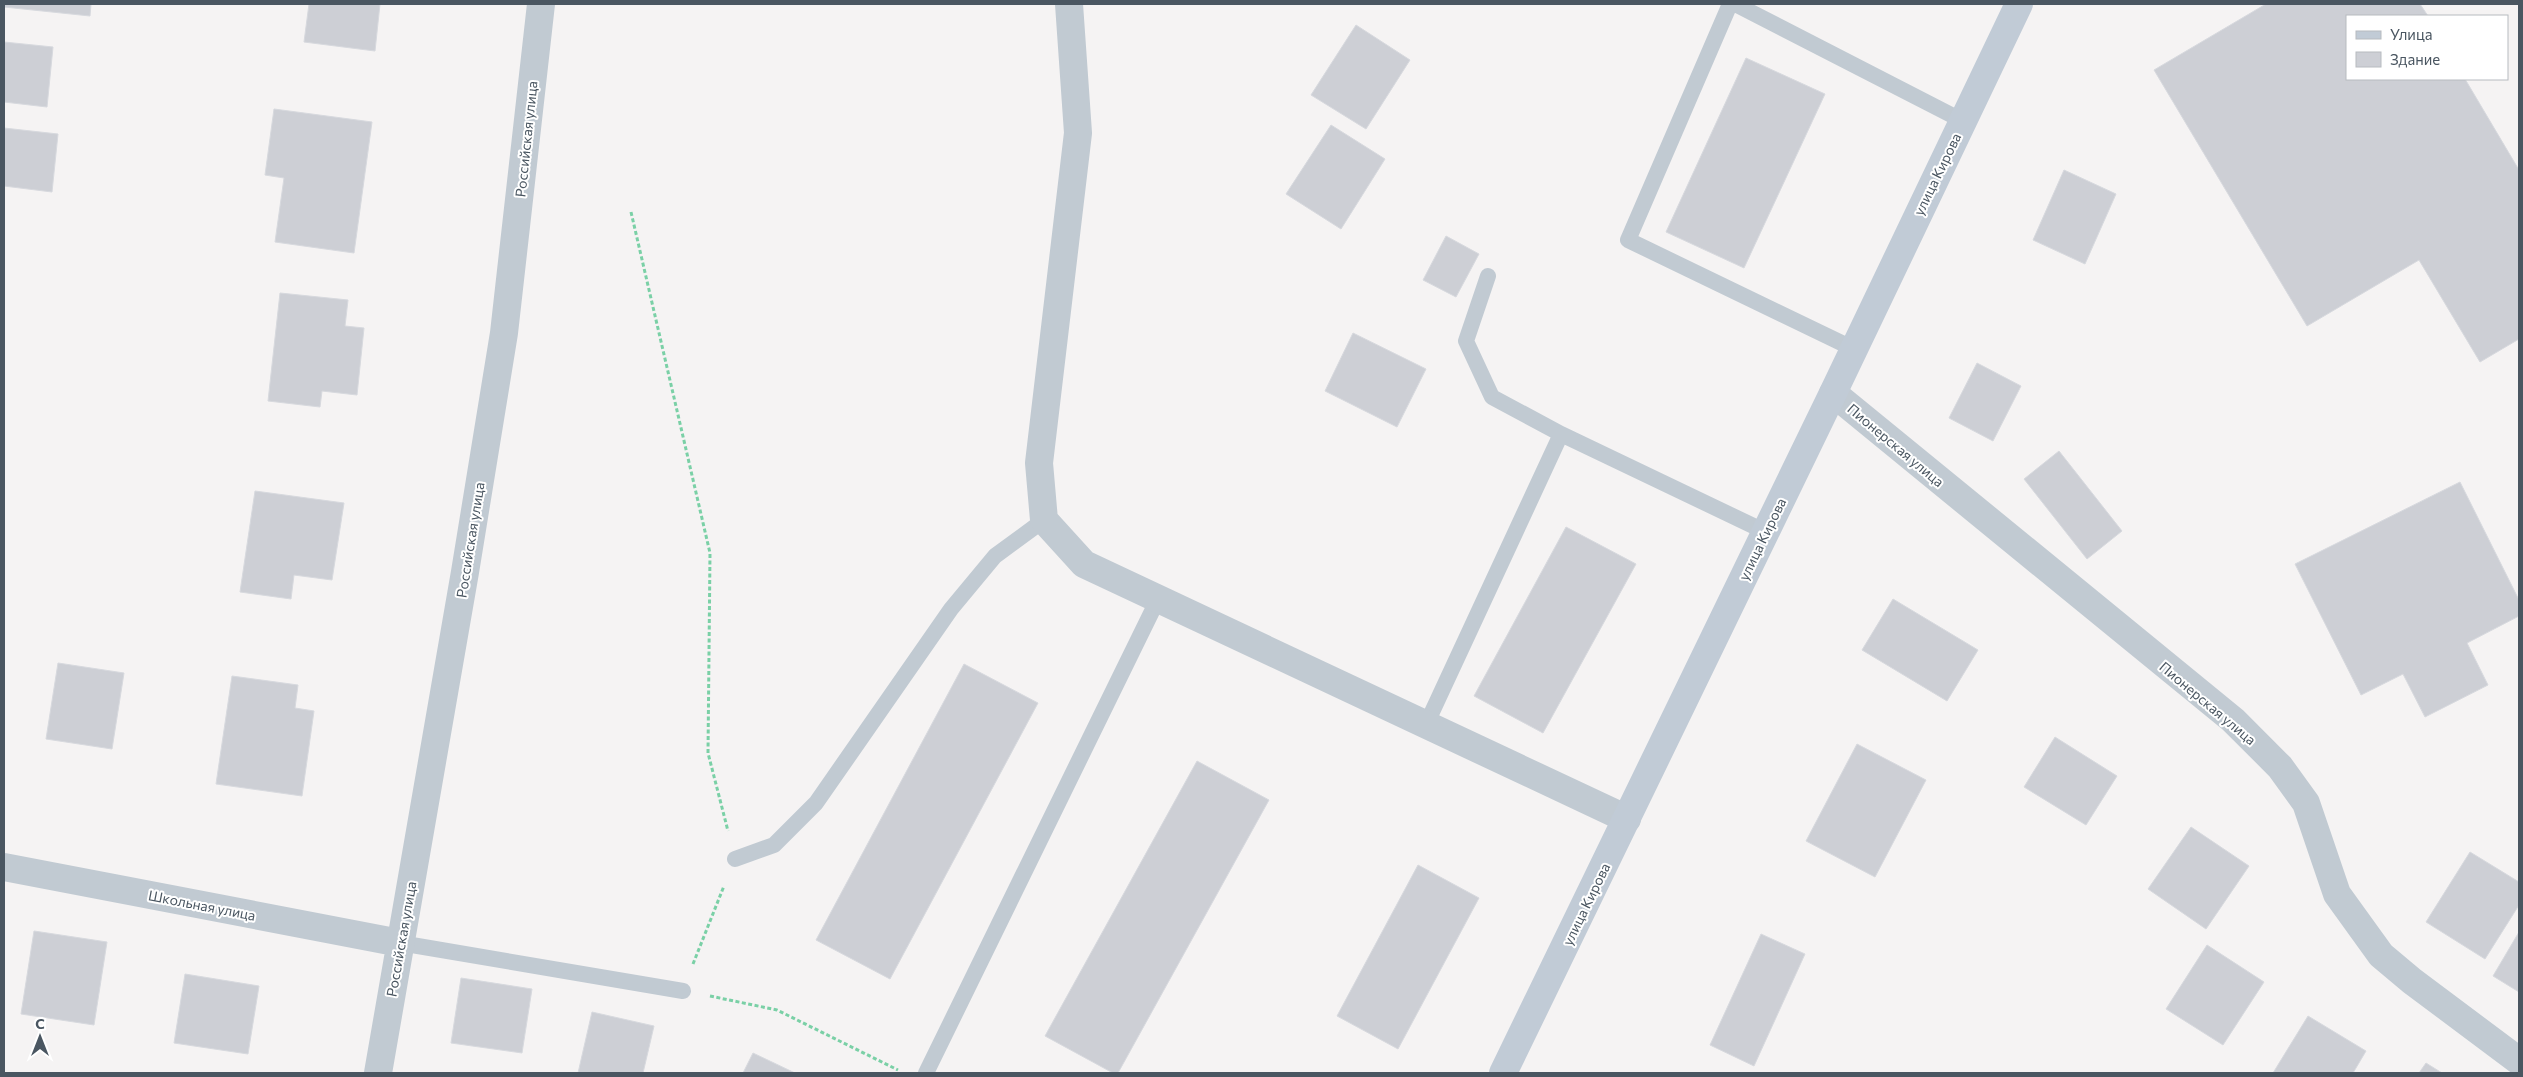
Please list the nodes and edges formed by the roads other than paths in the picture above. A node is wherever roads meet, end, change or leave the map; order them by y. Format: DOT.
graph roads {
  1 [pos="541,4"];
  2 [pos="1069,4"];
  3 [pos="1730,4"];
  4 [pos="1735,4"];
  5 [pos="2019,4"];
  6 [pos="1963,120"];
  7 [pos="1488,276"];
  8 [pos="1854,350"];
  9 [pos="1833,393"];
  10 [pos="1561,434"];
  11 [pos="1044,520"];
  12 [pos="1766,532"];
  13 [pos="1158,599"];
  14 [pos="1426,725"];
  15 [pos="1627,819"];
  16 [pos="735,858"];
  17 [pos="4,867"];
  18 [pos="400,943"];
  19 [pos="683,991"];
  20 [pos="2519,1061"];
  21 [pos="378,1073"];
  22 [pos="926,1073"];
  23 [pos="1503,1073"];
  1 -- 18 [label="street, Российская улица"];
  2 -- 11 [label="street"];
  3 -- 8 [label="lane"];
  4 -- 6 [label="lane"];
  5 -- 6 [label="main road, улица Кирова"];
  6 -- 8 [label="main road, улица Кирова"];
  7 -- 10 [label="lane"];
  8 -- 9 [label="main road, улица Кирова"];
  9 -- 12 [label="main road, улица Кирова"];
  9 -- 20 [label="street, Пионерская улица"];
  10 -- 12 [label="lane"];
  10 -- 14 [label="lane"];
  11 -- 13 [label="street"];
  11 -- 16 [label="lane"];
  12 -- 15 [label="main road, улица Кирова"];
  13 -- 14 [label="street"];
  13 -- 22 [label="lane"];
  14 -- 15 [label="street"];
  15 -- 23 [label="main road, улица Кирова"];
  17 -- 18 [label="street, Школьная улица"];
  18 -- 19 [label="lane"];
  18 -- 21 [label="street, Российская улица"];
}
